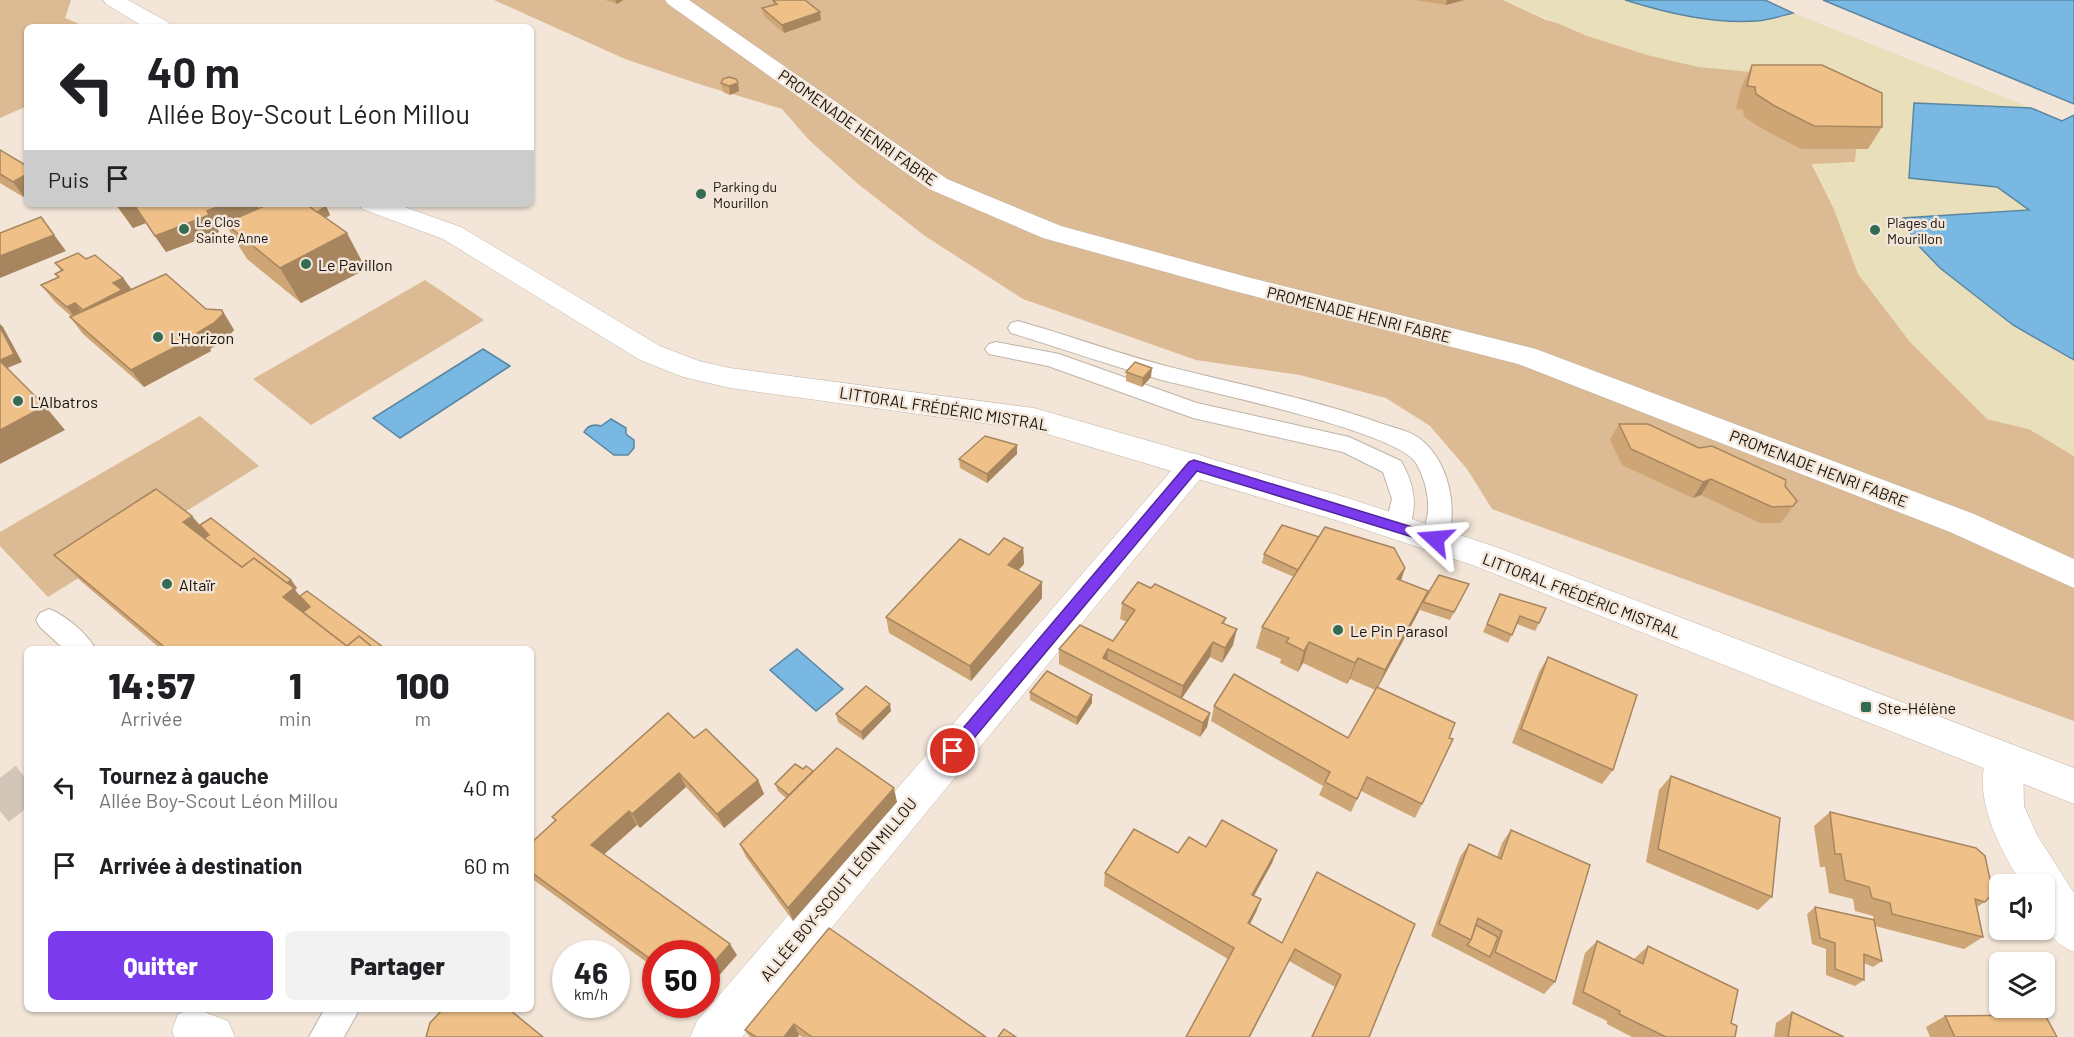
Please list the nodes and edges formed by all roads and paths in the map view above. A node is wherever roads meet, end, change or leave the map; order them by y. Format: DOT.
graph roads {
  1 [pos="113,0"];
  2 [pos="675,0"];
  3 [pos="155,24"];
  4 [pos="380,207"];
  5 [pos="1018,328"];
  6 [pos="996,349"];
  7 [pos="1194,465"];
  8 [pos="1397,526"];
  9 [pos="1435,539"];
  10 [pos="2074,573"];
  11 [pos="49,620"];
  12 [pos="78,646"];
  13 [pos="2004,759"];
  14 [pos="2074,786"];
  15 [pos="2074,931"];
  16 [pos="342,1012"];
  17 [pos="325,1037"];
  18 [pos="713,1037"];
  1 -- 3 [label="street"];
  2 -- 10 [label="street, PROMENADE HENRI FABRE"];
  4 -- 7 [label="street, LITTORAL FRÉDÉRIC MISTRAL"];
  5 -- 9 [label="lane"];
  6 -- 8 [label="lane"];
  7 -- 8 [label="street, LITTORAL FRÉDÉRIC MISTRAL"];
  7 -- 18 [label="street, ALLÉE BOY-SCOUT LÉON MILLOU"];
  8 -- 9 [label="street, LITTORAL FRÉDÉRIC MISTRAL"];
  9 -- 13 [label="street, LITTORAL FRÉDÉRIC MISTRAL"];
  11 -- 12 [label="lane"];
  13 -- 14 [label="street, LITTORAL FRÉDÉRIC MISTRAL"];
  13 -- 15 [label="street"];
  16 -- 17 [label="lane"];
}
